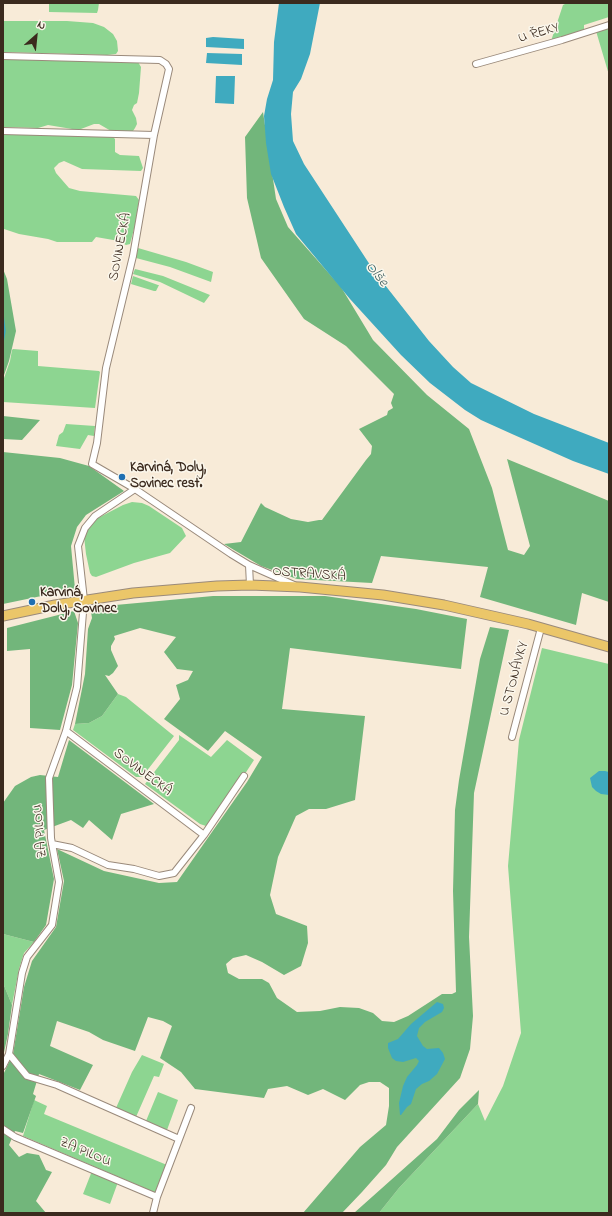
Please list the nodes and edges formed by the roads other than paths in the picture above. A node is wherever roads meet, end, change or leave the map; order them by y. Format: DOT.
graph roads {
  1 [pos="609,25"];
  2 [pos="3,56"];
  3 [pos="476,64"];
  4 [pos="3,131"];
  5 [pos="154,135"];
  6 [pos="135,489"];
  7 [pos="249,565"];
  8 [pos="250,585"];
  9 [pos="300,587"];
  10 [pos="84,600"];
  11 [pos="3,616"];
  12 [pos="541,628"];
  13 [pos="609,647"];
  14 [pos="66,731"];
  15 [pos="512,737"];
  16 [pos="244,776"];
  17 [pos="204,835"];
  18 [pos="52,844"];
  19 [pos="9,1054"];
  20 [pos="3,1066"];
  21 [pos="191,1108"];
  22 [pos="3,1130"];
  23 [pos="179,1139"];
  24 [pos="158,1197"];
  25 [pos="153,1213"];
  1 -- 3 [label="street, U ŘEKY"];
  2 -- 5 [label="street"];
  4 -- 5 [label="street"];
  5 -- 6 [label="street, SOVINECKÁ"];
  6 -- 7 [label="street, SOVINECKÁ"];
  6 -- 10 [label="street"];
  7 -- 8 [label="street"];
  7 -- 9 [label="street, SOVINECKÁ"];
  8 -- 9 [label="main road, OSTRAVSKÁ"];
  8 -- 10 [label="main road, OSTRAVSKÁ"];
  9 -- 12 [label="main road, OSTRAVSKÁ"];
  10 -- 11 [label="main road, OSTRAVSKÁ"];
  10 -- 14 [label="street, ZA PILOU"];
  12 -- 13 [label="main road, OSTRAVSKÁ"];
  12 -- 15 [label="street, U STONÁVKY"];
  14 -- 17 [label="street, SOVINECKÁ"];
  14 -- 18 [label="street, ZA PILOU"];
  16 -- 17 [label="street"];
  17 -- 18 [label="street"];
  18 -- 19 [label="street, ZA PILOU"];
  19 -- 20 [label="street, ZA PILOU"];
  19 -- 23 [label="street"];
  21 -- 23 [label="street"];
  22 -- 24 [label="street, ZA PILOU"];
  23 -- 24 [label="street"];
  24 -- 25 [label="street"];
}
